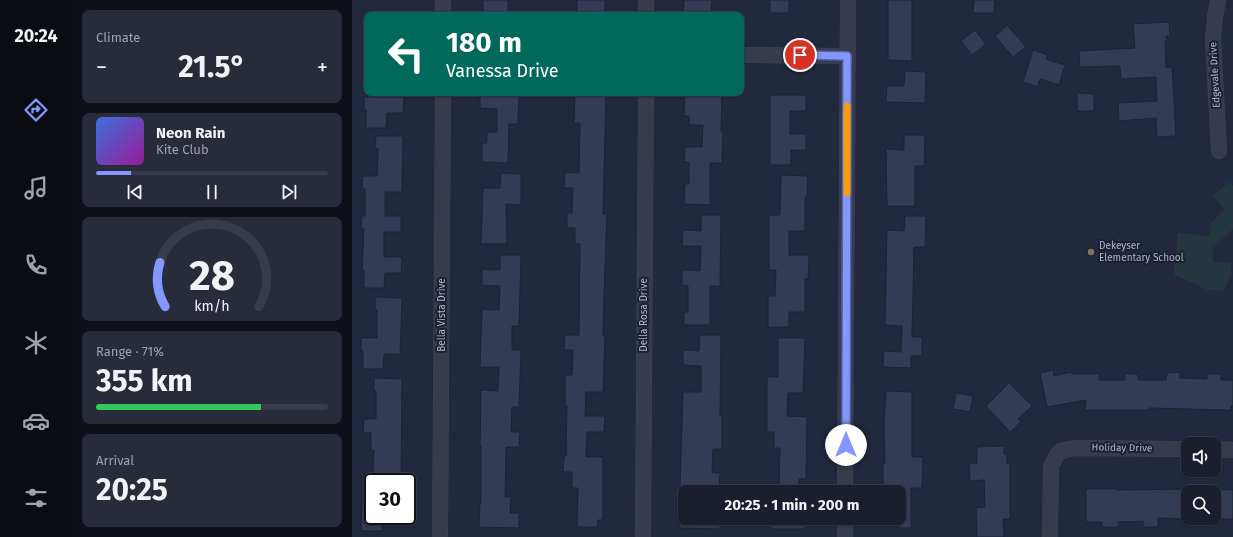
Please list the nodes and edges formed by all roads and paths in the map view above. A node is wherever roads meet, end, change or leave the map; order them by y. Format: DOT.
graph roads {
  1 [pos="443,0"];
  2 [pos="646,0"];
  3 [pos="848,0"];
  4 [pos="1218,0"];
  5 [pos="443,12"];
  6 [pos="646,12"];
  7 [pos="744,55"];
  8 [pos="847,56"];
  9 [pos="443,96"];
  10 [pos="646,96"];
  11 [pos="1219,151"];
  12 [pos="1181,449"];
  13 [pos="1221,450"];
  14 [pos="1233,450"];
  15 [pos="845,485"];
  16 [pos="845,525"];
  17 [pos="440,537"];
  18 [pos="643,537"];
  19 [pos="845,537"];
  20 [pos="1050,537"];
  1 -- 5 [label="street"];
  2 -- 6 [label="street"];
  3 -- 8 [label="street"];
  4 -- 11 [label="street, Edgevale Drive"];
  7 -- 8 [label="street"];
  8 -- 15 [label="street"];
  9 -- 17 [label="street, Bella Vista Drive"];
  10 -- 18 [label="street, Della Rosa Drive"];
  12 -- 20 [label="street, Holiday Drive"];
  13 -- 14 [label="street"];
  16 -- 19 [label="street"];
}
